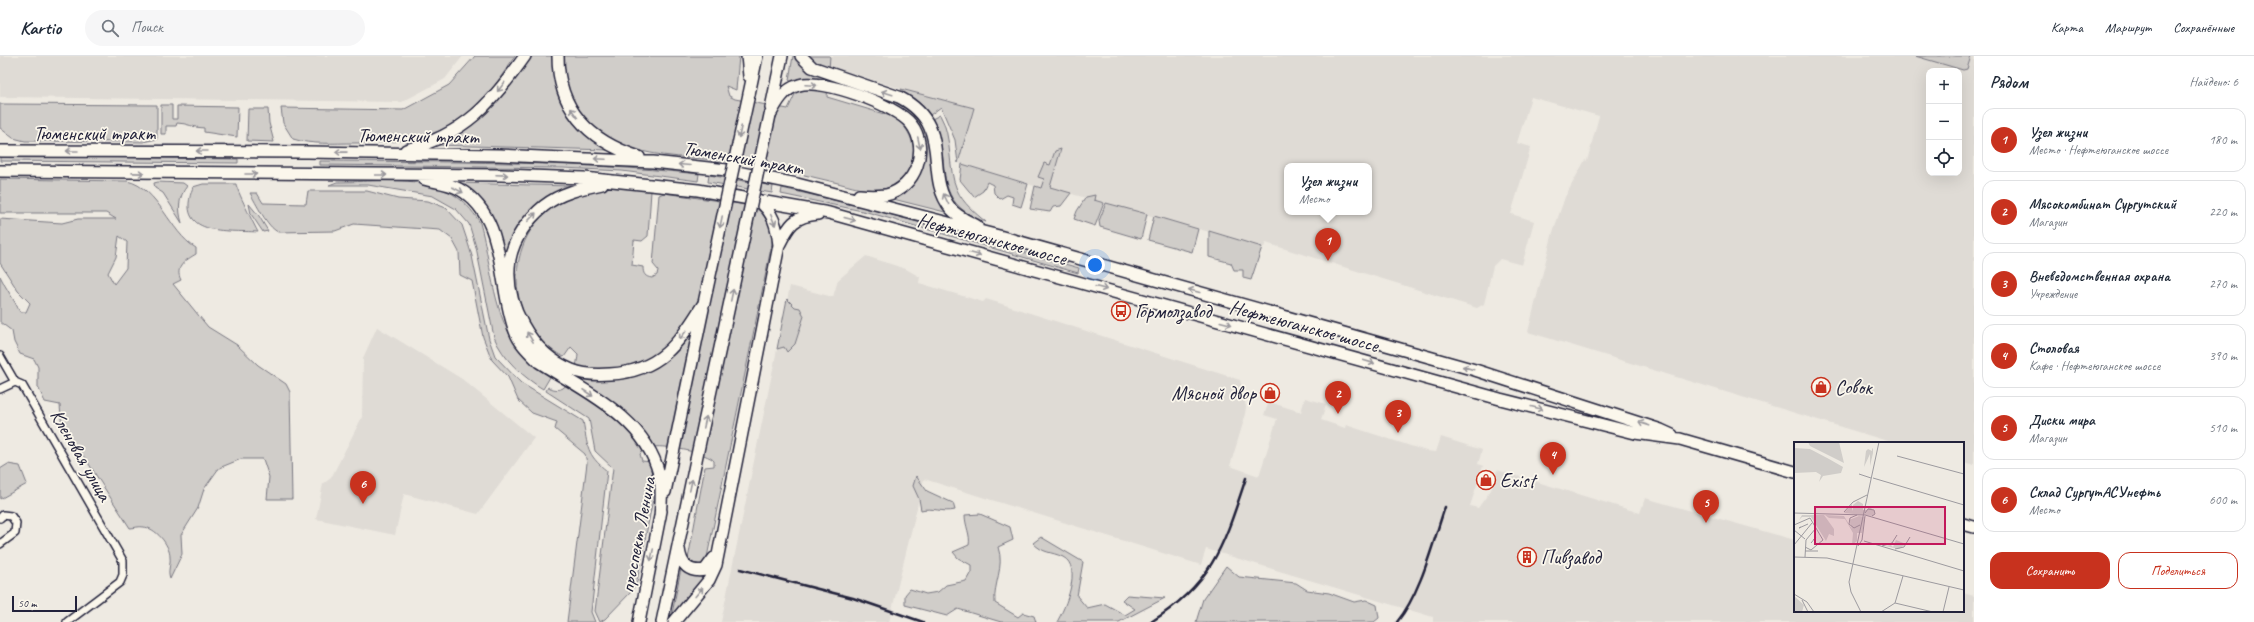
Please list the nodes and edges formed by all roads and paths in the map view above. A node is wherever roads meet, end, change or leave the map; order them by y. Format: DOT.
graph roads {
  1 [pos="525,56"];
  2 [pos="558,56"];
  3 [pos="747,56"];
  4 [pos="757,56"];
  5 [pos="782,56"];
  6 [pos="801,56"];
  7 [pos="748,94"];
  8 [pos="776,100"];
  9 [pos="0,151"];
  10 [pos="380,153"];
  11 [pos="653,162"];
  12 [pos="0,171"];
  13 [pos="407,175"];
  14 [pos="643,184"];
  15 [pos="832,193"];
  16 [pos="757,199"];
  17 [pos="829,213"];
  18 [pos="999,236"];
  19 [pos="779,245"];
  20 [pos="704,303"];
  21 [pos="0,356"];
  22 [pos="556,368"];
  23 [pos="15,382"];
  24 [pos="0,389"];
  25 [pos="1680,439"];
  26 [pos="1794,472"];
  27 [pos="660,517"];
  28 [pos="0,518"];
  29 [pos="1964,524"];
  30 [pos="1974,527"];
  31 [pos="719,542"];
  32 [pos="0,544"];
  33 [pos="678,545"];
  34 [pos="68,622"];
  35 [pos="639,622"];
  36 [pos="662,622"];
  37 [pos="674,622"];
  1 -- 10 [label="main road, one-way"];
  11 -- 2 [label="main road, one-way"];
  3 -- 7 [label="main road"];
  4 -- 7 [label="main road"];
  5 -- 8 [label="main road, проспект Ленина"];
  18 -- 6 [label="main road, one-way"];
  7 -- 20 [label="main road, проспект Ленина, one-way, bridge"];
  8 -- 15 [label="main road, one-way"];
  33 -- 8 [label="main road, проспект Ленина, one-way, bridge"];
  10 -- 9 [label="main road, Тюменский тракт, one-way"];
  11 -- 10 [label="main road, Тюменский тракт, one-way"];
  15 -- 11 [label="main road, Тюменский тракт, one-way"];
  12 -- 13 [label="main road, Тюменский тракт, one-way"];
  13 -- 14 [label="main road, Тюменский тракт, one-way"];
  13 -- 22 [label="main road, one-way"];
  14 -- 16 [label="main road, Тюменский тракт"];
  22 -- 14 [label="main road, one-way"];
  15 -- 18 [label="main road, Нефтеюганское шоссе"];
  16 -- 17 [label="main road, Нефтеюганское шоссе"];
  16 -- 19 [label="main road, one-way"];
  17 -- 19 [label="main road"];
  17 -- 25 [label="main road, Нефтеюганское шоссе, one-way"];
  25 -- 18 [label="main road, Нефтеюганское шоссе, one-way"];
  19 -- 31 [label="main road"];
  20 -- 22 [label="main road, one-way"];
  20 -- 27 [label="main road, проспект Ленина"];
  21 -- 23 [label="street, Кленовая улица"];
  22 -- 27 [label="main road, one-way"];
  23 -- 24 [label="street"];
  23 -- 34 [label="street, Кленовая улица"];
  25 -- 26 [label="main road, Нефтеюганское шоссе"];
  27 -- 35 [label="main road, проспект Ленина, one-way"];
  28 -- 32 [label="street"];
  29 -- 30 [label="main road"];
  31 -- 33 [label="main road"];
  37 -- 31 [label="main road, one-way"];
  33 -- 36 [label="main road, проспект Ленина"];
}
